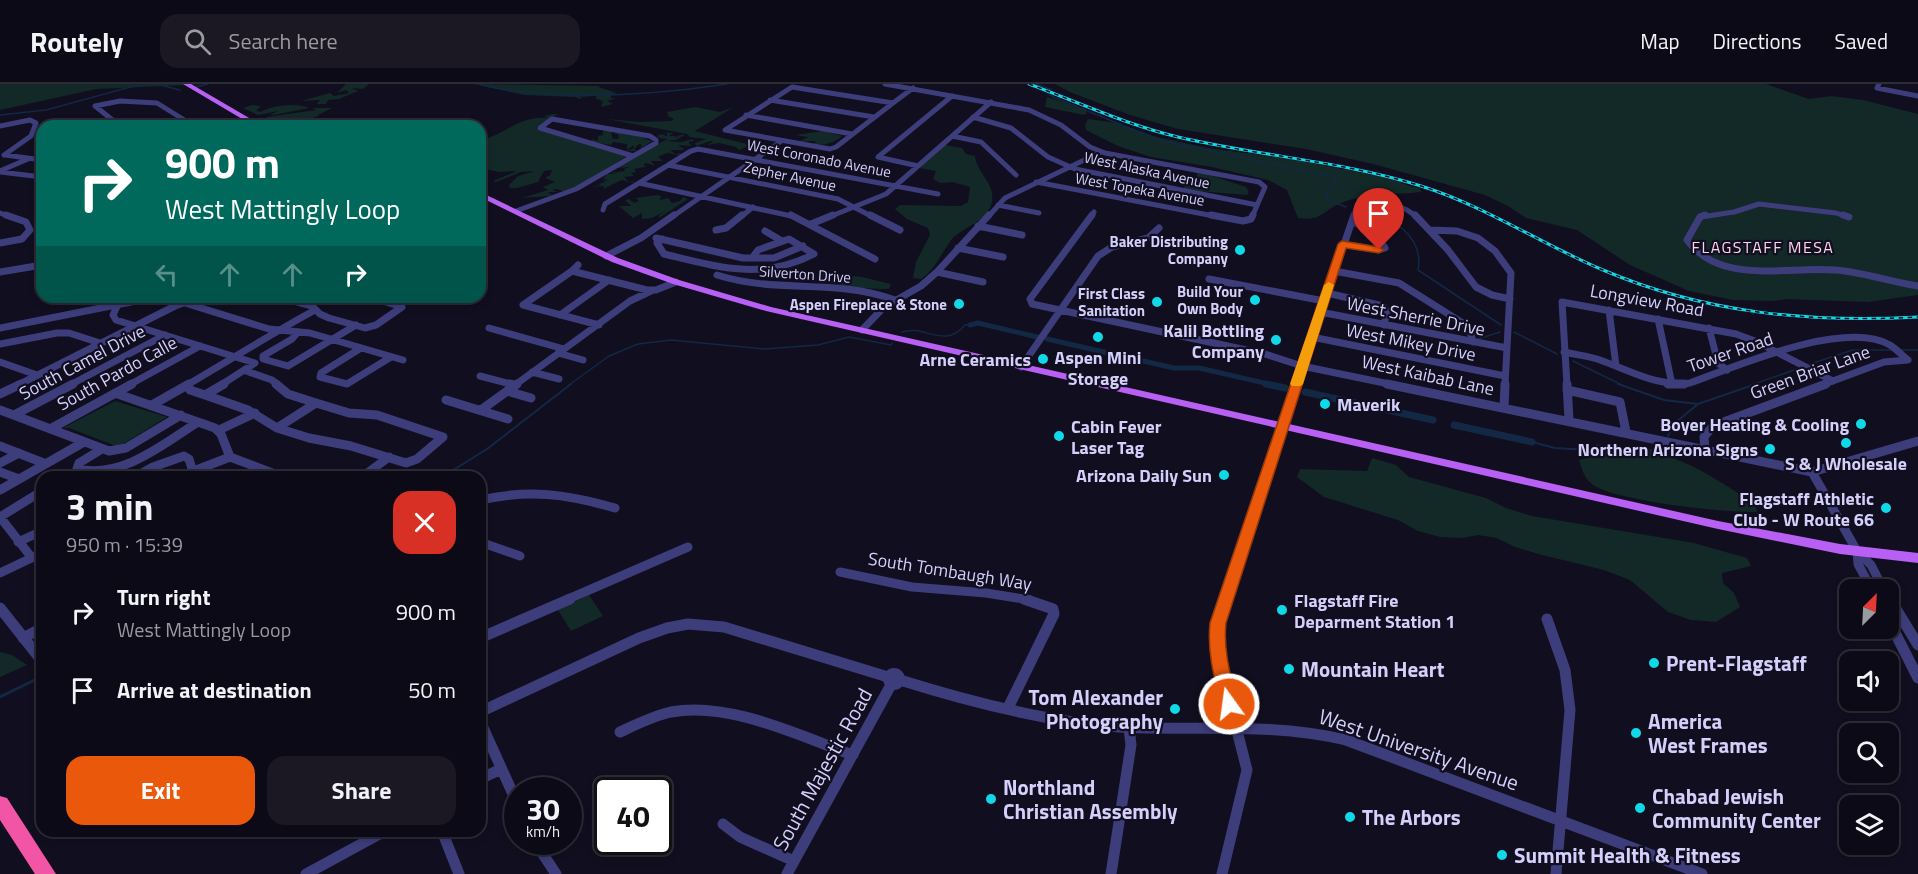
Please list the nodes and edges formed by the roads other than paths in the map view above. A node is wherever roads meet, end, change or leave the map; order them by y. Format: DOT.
graph roads {
  1 [pos="186,84"];
  2 [pos="885,84"];
  3 [pos="1879,84"];
  4 [pos="913,88"];
  5 [pos="952,96"];
  6 [pos="1918,96"];
  7 [pos="770,100"];
  8 [pos="991,102"];
  9 [pos="894,103"];
  10 [pos="746,115"];
  11 [pos="874,117"];
  12 [pos="973,117"];
  13 [pos="112,120"];
  14 [pos="185,120"];
  15 [pos="248,120"];
  16 [pos="582,123"];
  17 [pos="0,126"];
  18 [pos="610,128"];
  19 [pos="586,132"];
  20 [pos="852,134"];
  21 [pos="31,136"];
  22 [pos="36,136"];
  23 [pos="952,136"];
  24 [pos="574,138"];
  25 [pos="780,141"];
  26 [pos="1101,152"];
  27 [pos="2,155"];
  28 [pos="633,156"];
  29 [pos="27,158"];
  30 [pos="36,159"];
  31 [pos="755,159"];
  32 [pos="668,165"];
  33 [pos="918,166"];
  34 [pos="1069,167"];
  35 [pos="0,172"];
  36 [pos="1016,175"];
  37 [pos="729,177"];
  38 [pos="36,178"];
  39 [pos="1036,182"];
  40 [pos="639,183"];
  41 [pos="895,186"];
  42 [pos="938,194"];
  43 [pos="701,196"];
  44 [pos="486,197"];
  45 [pos="1257,205"];
  46 [pos="998,206"];
  47 [pos="753,207"];
  48 [pos="856,207"];
  49 [pos="603,210"];
  50 [pos="516,211"];
  51 [pos="0,213"];
  52 [pos="1040,213"];
  53 [pos="1094,213"];
  54 [pos="1849,217"];
  55 [pos="1352,222"];
  56 [pos="811,224"];
  57 [pos="978,226"];
  58 [pos="1159,228"];
  59 [pos="716,230"];
  60 [pos="900,230"];
  61 [pos="1430,230"];
  62 [pos="765,231"];
  63 [pos="645,235"];
  64 [pos="1022,235"];
  65 [pos="662,239"];
  66 [pos="782,241"];
  67 [pos="749,242"];
  68 [pos="0,243"];
  69 [pos="1342,244"];
  70 [pos="803,246"];
  71 [pos="958,248"];
  72 [pos="760,249"];
  73 [pos="606,256"];
  74 [pos="1004,257"];
  75 [pos="752,258"];
  76 [pos="875,259"];
  77 [pos="36,266"];
  78 [pos="734,270"];
  79 [pos="1334,271"];
  80 [pos="0,272"];
  81 [pos="937,272"];
  82 [pos="1209,279"];
  83 [pos="609,280"];
  84 [pos="676,282"];
  85 [pos="983,282"];
  86 [pos="1918,286"];
  87 [pos="653,290"];
  88 [pos="1325,297"];
  89 [pos="1510,299"];
  90 [pos="895,300"];
  91 [pos="122,303"];
  92 [pos="123,303"];
  93 [pos="184,303"];
  94 [pos="301,303"];
  95 [pos="389,303"];
  96 [pos="118,304"];
  97 [pos="315,310"];
  98 [pos="1609,310"];
  99 [pos="1062,311"];
  100 [pos="1320,312"];
  101 [pos="560,315"];
  102 [pos="1658,319"];
  103 [pos="356,325"];
  104 [pos="599,325"];
  105 [pos="1383,325"];
  106 [pos="0,326"];
  107 [pos="134,326"];
  108 [pos="489,328"];
  109 [pos="1708,328"];
  110 [pos="862,330"];
  111 [pos="276,331"];
  112 [pos="298,332"];
  113 [pos="165,335"];
  114 [pos="1312,337"];
  115 [pos="332,340"];
  116 [pos="1874,340"];
  117 [pos="1473,342"];
  118 [pos="100,343"];
  119 [pos="0,344"];
  120 [pos="200,346"];
  121 [pos="361,348"];
  122 [pos="1507,348"];
  123 [pos="561,351"];
  124 [pos="1564,352"];
  125 [pos="1777,352"];
  126 [pos="236,357"];
  127 [pos="391,357"];
  128 [pos="403,360"];
  129 [pos="583,360"];
  130 [pos="0,362"];
  131 [pos="1302,366"];
  132 [pos="1616,366"];
  133 [pos="1021,367"];
  134 [pos="1727,370"];
  135 [pos="246,371"];
  136 [pos="532,372"];
  137 [pos="37,375"];
  138 [pos="480,376"];
  139 [pos="1505,376"];
  140 [pos="559,380"];
  141 [pos="1833,381"];
  142 [pos="1672,384"];
  143 [pos="511,388"];
  144 [pos="190,390"];
  145 [pos="1567,390"];
  146 [pos="115,393"];
  147 [pos="0,394"];
  148 [pos="205,395"];
  149 [pos="531,398"];
  150 [pos="446,400"];
  151 [pos="316,403"];
  152 [pos="152,405"];
  153 [pos="1503,408"];
  154 [pos="0,410"];
  155 [pos="481,410"];
  156 [pos="255,413"];
  157 [pos="14,415"];
  158 [pos="181,415"];
  159 [pos="508,419"];
  160 [pos="1569,420"];
  161 [pos="198,422"];
  162 [pos="1283,426"];
  163 [pos="277,428"];
  164 [pos="50,429"];
  165 [pos="219,430"];
  166 [pos="1626,432"];
  167 [pos="1918,441"];
  168 [pos="84,442"];
  169 [pos="0,446"];
  170 [pos="102,449"];
  171 [pos="1705,449"];
  172 [pos="19,453"];
  173 [pos="389,457"];
  174 [pos="230,458"];
  175 [pos="0,463"];
  176 [pos="46,464"];
  177 [pos="86,471"];
  178 [pos="97,471"];
  179 [pos="146,471"];
  180 [pos="193,471"];
  181 [pos="196,471"];
  182 [pos="267,471"];
  183 [pos="370,471"];
  184 [pos="0,472"];
  185 [pos="1812,472"];
  186 [pos="19,479"];
  187 [pos="0,490"];
  188 [pos="36,495"];
  189 [pos="486,499"];
  190 [pos="615,508"];
  191 [pos="36,534"];
  192 [pos="18,542"];
  193 [pos="486,544"];
  194 [pos="688,547"];
  195 [pos="1857,552"];
  196 [pos="36,555"];
  197 [pos="36,556"];
  198 [pos="520,556"];
  199 [pos="1918,558"];
  200 [pos="840,572"];
  201 [pos="0,573"];
  202 [pos="1866,579"];
  203 [pos="1878,579"];
  204 [pos="0,608"];
  205 [pos="1899,614"];
  206 [pos="1547,619"];
  207 [pos="36,631"];
  208 [pos="486,635"];
  209 [pos="23,638"];
  210 [pos="1898,639"];
  211 [pos="1918,645"];
  212 [pos="36,654"];
  213 [pos="1918,678"];
  214 [pos="893,680"];
  215 [pos="1008,708"];
  216 [pos="486,709"];
  217 [pos="1235,727"];
  218 [pos="1129,728"];
  219 [pos="620,732"];
  220 [pos="486,735"];
  221 [pos="853,755"];
  222 [pos="501,769"];
  223 [pos="486,776"];
  224 [pos="505,777"];
  225 [pos="0,804"];
  226 [pos="1561,821"];
  227 [pos="723,824"];
  228 [pos="375,837"];
  229 [pos="444,837"];
  230 [pos="544,855"];
  231 [pos="794,861"];
  232 [pos="46,874"];
  233 [pos="306,874"];
  234 [pos="459,874"];
  235 [pos="556,874"];
  236 [pos="787,874"];
  237 [pos="1111,874"];
  238 [pos="1222,874"];
  239 [pos="1556,874"];
  240 [pos="1702,874"];
  1 -- 15 [label="main road"];
  2 -- 4 [label="street"];
  3 -- 6 [label="street"];
  4 -- 5 [label="street"];
  4 -- 9 [label="street"];
  5 -- 8 [label="street"];
  5 -- 33 [label="street"];
  7 -- 9 [label="street"];
  7 -- 10 [label="street"];
  7 -- 11 [label="street"];
  8 -- 12 [label="street"];
  8 -- 26 [label="street"];
  9 -- 11 [label="street"];
  10 -- 20 [label="street"];
  10 -- 25 [label="street"];
  11 -- 20 [label="street"];
  12 -- 23 [label="street"];
  12 -- 34 [label="street, West Alaska Avenue"];
  13 -- 14 [label="street"];
  16 -- 18 [label="street"];
  16 -- 19 [label="street"];
  16 -- 24 [label="street"];
  17 -- 21 [label="street"];
  18 -- 19 [label="street"];
  18 -- 28 [label="street"];
  19 -- 24 [label="street"];
  20 -- 25 [label="street"];
  21 -- 22 [label="street"];
  21 -- 27 [label="street"];
  23 -- 33 [label="street"];
  23 -- 36 [label="street"];
  24 -- 28 [label="street"];
  25 -- 31 [label="street"];
  26 -- 34 [label="street"];
  26 -- 45 [label="street"];
  27 -- 29 [label="street"];
  28 -- 50 [label="street"];
  29 -- 30 [label="street"];
  29 -- 35 [label="street"];
  31 -- 32 [label="street, West Coronado Avenue"];
  31 -- 37 [label="street"];
  31 -- 41 [label="street, West Coronado Avenue"];
  32 -- 37 [label="street, Zepher Avenue"];
  32 -- 40 [label="street"];
  33 -- 41 [label="street"];
  34 -- 39 [label="street"];
  34 -- 45 [label="street, West Alaska Avenue"];
  35 -- 38 [label="street"];
  37 -- 43 [label="street"];
  37 -- 48 [label="street, Zepher Avenue"];
  39 -- 45 [label="street, West Topeka Avenue"];
  39 -- 46 [label="street"];
  40 -- 43 [label="street"];
  40 -- 49 [label="street"];
  41 -- 42 [label="street, West Coronado Avenue"];
  41 -- 48 [label="street"];
  43 -- 47 [label="street"];
  43 -- 63 [label="street"];
  44 -- 50 [label="main road"];
  46 -- 52 [label="street"];
  46 -- 57 [label="street"];
  47 -- 56 [label="street"];
  47 -- 59 [label="street"];
  48 -- 56 [label="street"];
  48 -- 60 [label="street, Zepher Avenue"];
  50 -- 73 [label="main road"];
  51 -- 68 [label="street"];
  53 -- 99 [label="street, West Kaibab Lane"];
  54 -- 86 [label="street"];
  55 -- 61 [label="street"];
  55 -- 69 [label="street"];
  55 -- 69 [label="street"];
  56 -- 76 [label="street"];
  57 -- 64 [label="street"];
  57 -- 71 [label="street"];
  58 -- 99 [label="street"];
  61 -- 89 [label="street"];
  61 -- 89 [label="street"];
  62 -- 66 [label="street"];
  63 -- 65 [label="street"];
  63 -- 73 [label="street"];
  65 -- 75 [label="street"];
  65 -- 78 [label="street"];
  66 -- 70 [label="street"];
  66 -- 72 [label="street"];
  67 -- 72 [label="street"];
  69 -- 79 [label="street"];
  70 -- 75 [label="street"];
  70 -- 78 [label="street"];
  71 -- 74 [label="street"];
  71 -- 81 [label="street"];
  72 -- 75 [label="street"];
  73 -- 84 [label="main road"];
  77 -- 80 [label="street"];
  78 -- 90 [label="street, Silverton Drive"];
  79 -- 88 [label="street"];
  79 -- 117 [label="street"];
  81 -- 85 [label="street"];
  81 -- 90 [label="street"];
  82 -- 88 [label="street"];
  83 -- 87 [label="street"];
  83 -- 101 [label="street"];
  83 -- 101 [label="street"];
  84 -- 87 [label="street"];
  84 -- 110 [label="main road"];
  87 -- 104 [label="street"];
  88 -- 100 [label="street"];
  88 -- 105 [label="street"];
  89 -- 122 [label="street"];
  90 -- 110 [label="street"];
  91 -- 96 [label="street"];
  92 -- 96 [label="street"];
  93 -- 107 [label="street"];
  93 -- 111 [label="street"];
  94 -- 97 [label="street"];
  95 -- 103 [label="street"];
  96 -- 106 [label="street"];
  96 -- 107 [label="street"];
  97 -- 103 [label="street"];
  97 -- 111 [label="street"];
  98 -- 102 [label="street, Longview Road"];
  98 -- 124 [label="street, Longview Road"];
  98 -- 132 [label="street"];
  99 -- 131 [label="street, West Kaibab Lane"];
  99 -- 133 [label="street"];
  100 -- 105 [label="street, West Sherrie Drive"];
  100 -- 114 [label="street"];
  101 -- 104 [label="street"];
  102 -- 109 [label="street, Longview Road"];
  102 -- 142 [label="street"];
  103 -- 115 [label="street"];
  104 -- 123 [label="street"];
  105 -- 117 [label="street, West Sherrie Drive"];
  107 -- 113 [label="street"];
  107 -- 118 [label="street"];
  108 -- 123 [label="street"];
  109 -- 125 [label="street, Longview Road"];
  109 -- 134 [label="street"];
  110 -- 133 [label="main road"];
  111 -- 112 [label="street"];
  111 -- 126 [label="street"];
  112 -- 115 [label="street"];
  112 -- 115 [label="street"];
  113 -- 120 [label="street"];
  113 -- 157 [label="street, South Camel Drive"];
  114 -- 131 [label="street"];
  114 -- 139 [label="street, West Mikey Drive"];
  115 -- 121 [label="street"];
  116 -- 125 [label="street, Tower Road"];
  116 -- 141 [label="street, Green Briar Lane"];
  117 -- 122 [label="street, West Sherrie Drive"];
  118 -- 119 [label="street"];
  118 -- 137 [label="street"];
  120 -- 126 [label="street"];
  120 -- 146 [label="street, South Pardo Calle"];
  121 -- 127 [label="street"];
  121 -- 127 [label="street"];
  122 -- 139 [label="street"];
  123 -- 129 [label="street"];
  123 -- 136 [label="street"];
  124 -- 132 [label="street, Tower Road"];
  124 -- 145 [label="street, Longview Road"];
  125 -- 134 [label="street, Tower Road"];
  125 -- 141 [label="street, Longview Road"];
  126 -- 135 [label="street"];
  126 -- 152 [label="street"];
  127 -- 128 [label="street"];
  130 -- 137 [label="street"];
  131 -- 153 [label="street, West Kaibab Lane"];
  131 -- 162 [label="street"];
  132 -- 142 [label="street, Tower Road"];
  133 -- 162 [label="main road"];
  134 -- 142 [label="street, Tower Road"];
  135 -- 148 [label="street"];
  135 -- 151 [label="street"];
  136 -- 140 [label="street"];
  136 -- 143 [label="street"];
  137 -- 147 [label="street"];
  138 -- 143 [label="street"];
  139 -- 153 [label="street"];
  141 -- 171 [label="street, Green Briar Lane"];
  143 -- 149 [label="street"];
  143 -- 155 [label="street"];
  144 -- 148 [label="street"];
  145 -- 160 [label="street, Longview Road"];
  145 -- 166 [label="street"];
  146 -- 152 [label="street"];
  146 -- 164 [label="street, South Pardo Calle"];
  148 -- 156 [label="street"];
  150 -- 155 [label="street"];
  151 -- 163 [label="street"];
  151 -- 173 [label="street"];
  152 -- 158 [label="street"];
  153 -- 160 [label="street, West Kaibab Lane"];
  154 -- 157 [label="street"];
  155 -- 159 [label="street"];
  156 -- 163 [label="street"];
  156 -- 165 [label="street"];
  157 -- 164 [label="street"];
  158 -- 161 [label="street"];
  158 -- 170 [label="street"];
  160 -- 166 [label="street, West Kaibab Lane"];
  161 -- 165 [label="street"];
  161 -- 178 [label="street"];
  162 -- 195 [label="main road"];
  162 -- 217 [label="street"];
  163 -- 173 [label="street"];
  164 -- 168 [label="street"];
  165 -- 174 [label="street"];
  166 -- 171 [label="street, West Kaibab Lane"];
  167 -- 185 [label="street, West Kaibab Lane"];
  168 -- 170 [label="street"];
  168 -- 176 [label="street"];
  169 -- 172 [label="street"];
  170 -- 177 [label="street"];
  171 -- 185 [label="street, West Kaibab Lane"];
  172 -- 175 [label="street"];
  172 -- 176 [label="street"];
  173 -- 183 [label="street"];
  174 -- 181 [label="street"];
  174 -- 182 [label="street"];
  176 -- 186 [label="street"];
  179 -- 180 [label="street"];
  184 -- 186 [label="street"];
  185 -- 195 [label="street"];
  186 -- 187 [label="street"];
  188 -- 192 [label="street"];
  189 -- 190 [label="street"];
  191 -- 192 [label="street"];
  192 -- 196 [label="street"];
  193 -- 198 [label="street"];
  194 -- 208 [label="street"];
  195 -- 199 [label="main road"];
  195 -- 202 [label="street"];
  195 -- 203 [label="street"];
  197 -- 201 [label="street"];
  200 -- 215 [label="street, South Tombaugh Way"];
  204 -- 209 [label="street"];
  205 -- 211 [label="street"];
  206 -- 226 [label="street"];
  207 -- 209 [label="street"];
  209 -- 212 [label="street"];
  210 -- 213 [label="street"];
  214 -- 215 [label="street, West University Avenue"];
  214 -- 216 [label="street, West University Avenue"];
  214 -- 221 [label="street, South Majestic Road"];
  215 -- 218 [label="street, West University Avenue"];
  217 -- 218 [label="street, West University Avenue"];
  217 -- 226 [label="street, West University Avenue"];
  217 -- 238 [label="street"];
  218 -- 237 [label="street"];
  219 -- 221 [label="street"];
  220 -- 222 [label="street"];
  221 -- 231 [label="street, South Majestic Road"];
  222 -- 223 [label="street"];
  222 -- 224 [label="street"];
  225 -- 232 [label="highway"];
  226 -- 239 [label="street"];
  226 -- 240 [label="street, West University Avenue"];
  227 -- 231 [label="street"];
  228 -- 233 [label="street"];
  229 -- 234 [label="street"];
  230 -- 235 [label="street"];
  231 -- 236 [label="street, South Majestic Road"];
}
